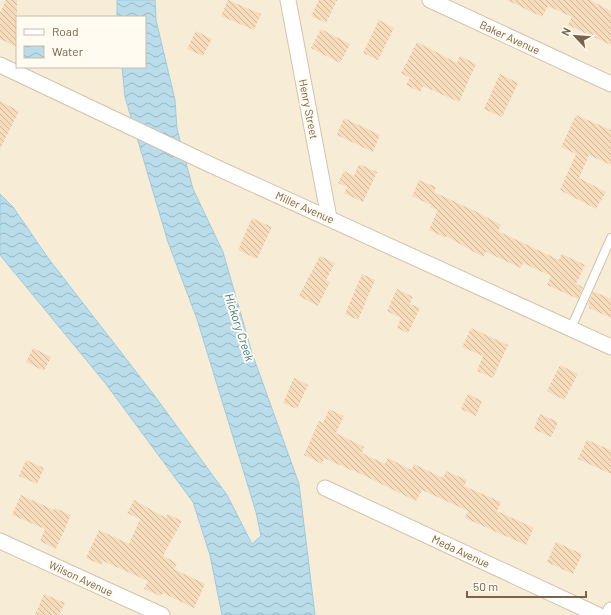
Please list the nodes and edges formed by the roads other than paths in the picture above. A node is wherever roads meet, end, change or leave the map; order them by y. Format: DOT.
graph roads {
  1 [pos="288,0"];
  2 [pos="430,0"];
  3 [pos="0,65"];
  4 [pos="611,84"];
  5 [pos="329,218"];
  6 [pos="611,238"];
  7 [pos="571,328"];
  8 [pos="611,347"];
  9 [pos="324,488"];
  10 [pos="0,541"];
  11 [pos="611,610"];
  12 [pos="162,615"];
  13 [pos="598,615"];
  14 [pos="609,615"];
  1 -- 5 [label="street, Henry Street"];
  2 -- 4 [label="street, Baker Avenue"];
  3 -- 5 [label="street, Miller Avenue"];
  5 -- 7 [label="street, Miller Avenue"];
  6 -- 7 [label="lane"];
  7 -- 8 [label="street, Miller Avenue"];
  9 -- 13 [label="street, Meda Avenue"];
  10 -- 12 [label="street, Wilson Avenue"];
  11 -- 14 [label="street"];
}
